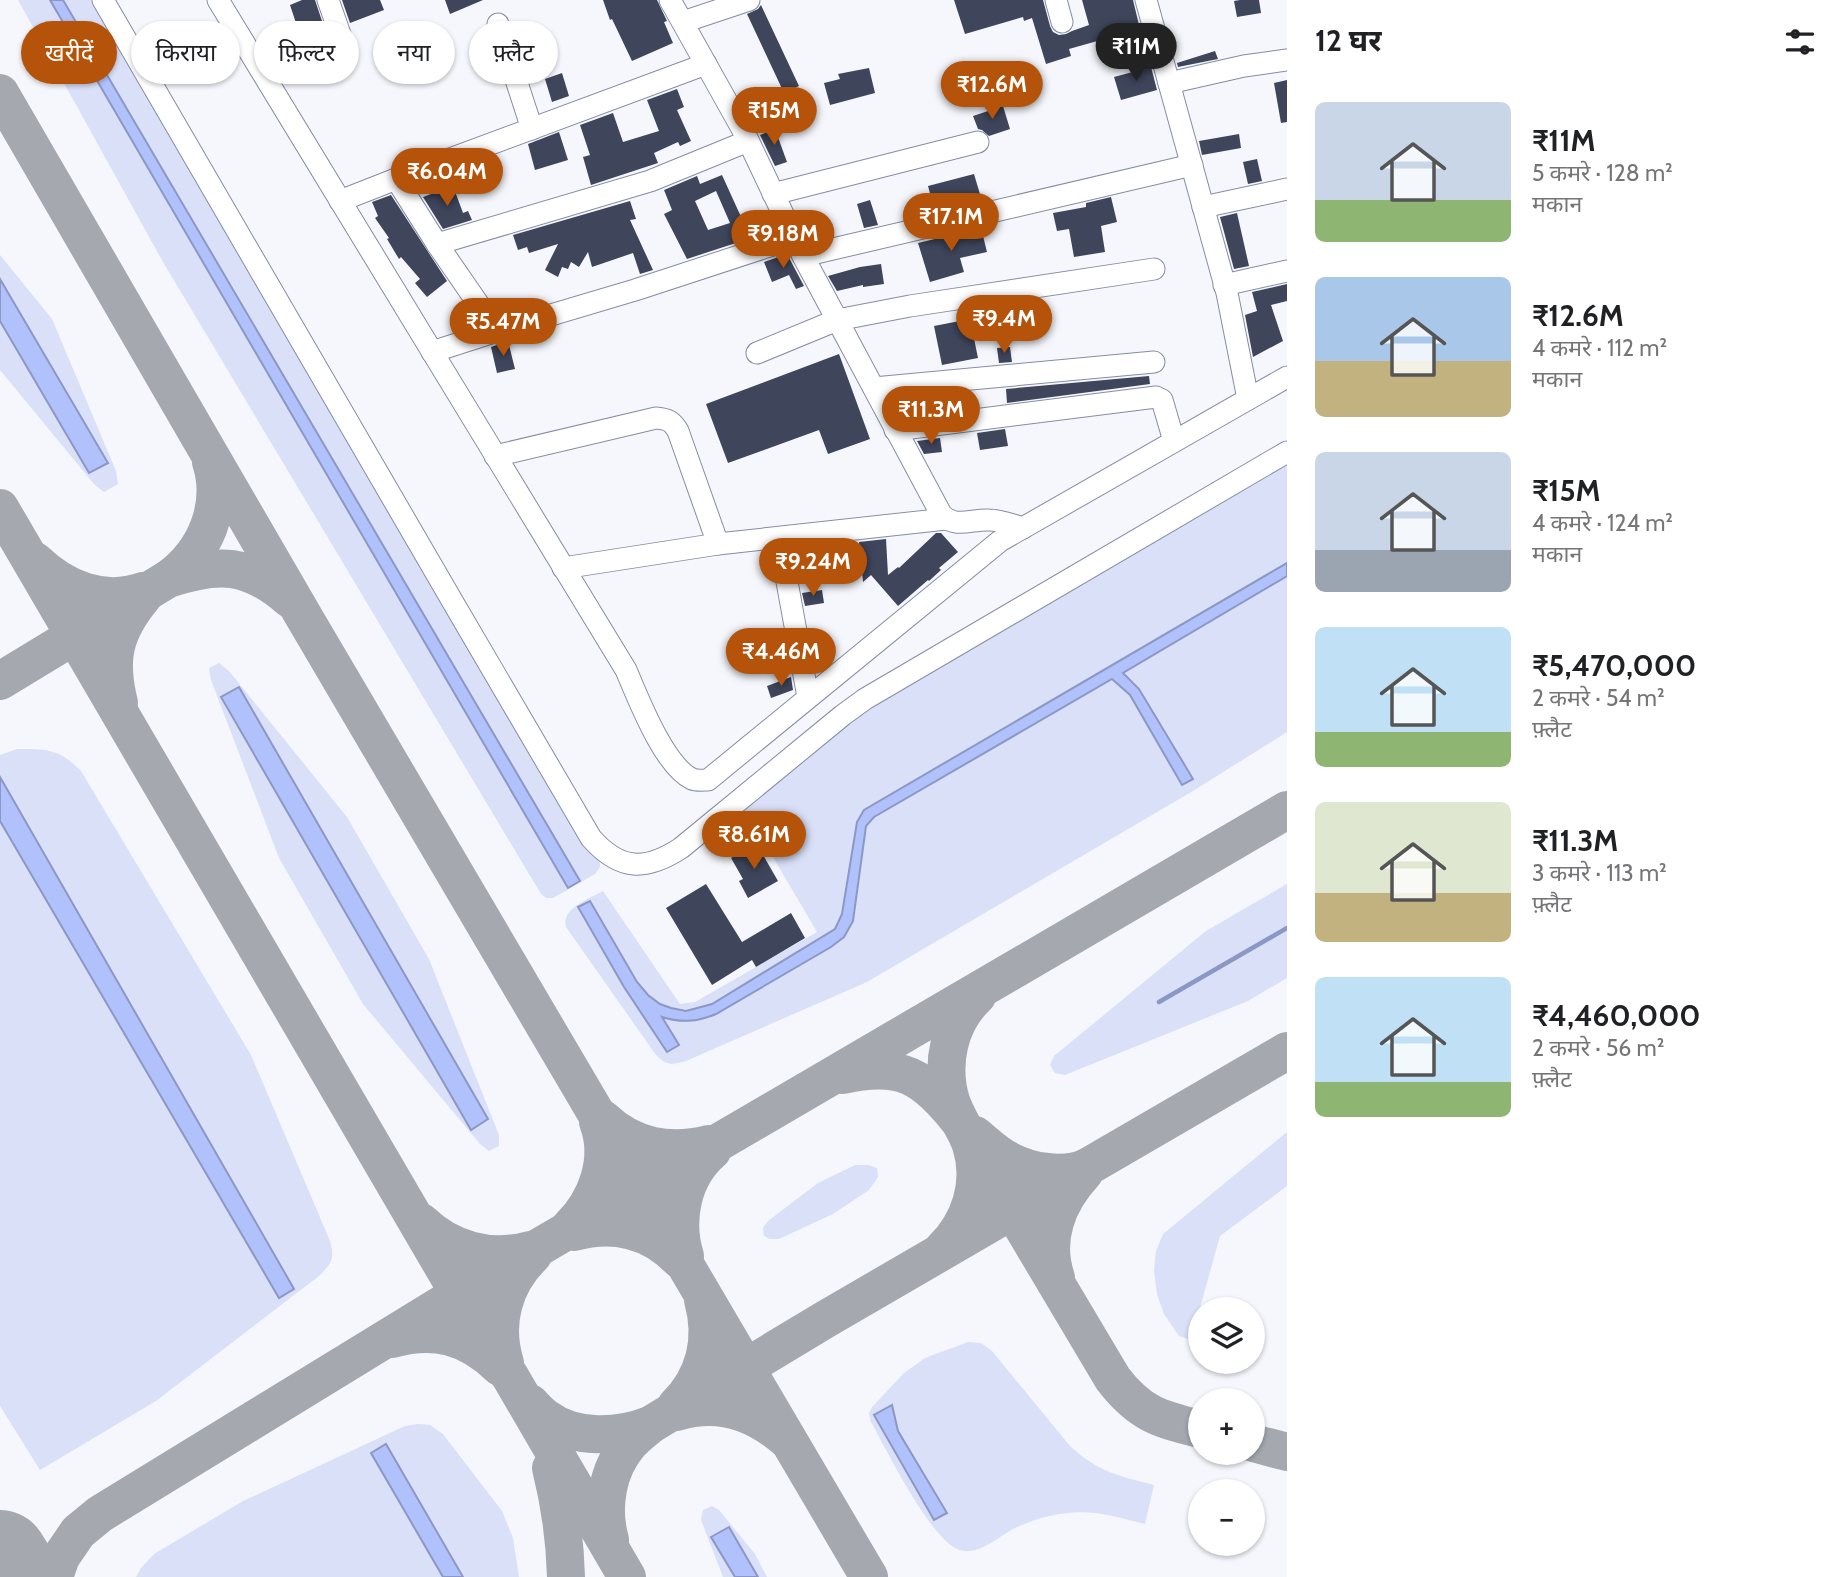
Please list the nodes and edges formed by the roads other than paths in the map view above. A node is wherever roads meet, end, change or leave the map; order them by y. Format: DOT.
graph roads {
  1 [pos="103,0"];
  2 [pos="218,0"];
  3 [pos="328,0"];
  4 [pos="670,0"];
  5 [pos="749,0"];
  6 [pos="1056,0"];
  7 [pos="1146,0"];
  8 [pos="335,21"];
  9 [pos="1062,22"];
  10 [pos="683,23"];
  11 [pos="1287,60"];
  12 [pos="706,64"];
  13 [pos="1169,83"];
  14 [pos="517,84"];
  15 [pos="532,129"];
  16 [pos="748,141"];
  17 [pos="978,142"];
  18 [pos="1192,165"];
  19 [pos="396,178"];
  20 [pos="1287,189"];
  21 [pos="773,194"];
  22 [pos="341,201"];
  23 [pos="1203,207"];
  24 [pos="437,244"];
  25 [pos="799,247"];
  26 [pos="1154,269"];
  27 [pos="1287,271"];
  28 [pos="1224,285"];
  29 [pos="836,320"];
  30 [pos="497,331"];
  31 [pos="432,352"];
  32 [pos="757,353"];
  33 [pos="1154,362"];
  34 [pos="1287,377"];
  35 [pos="874,388"];
  36 [pos="1248,399"];
  37 [pos="895,430"];
  38 [pos="1174,441"];
  39 [pos="1287,452"];
  40 [pos="495,456"];
  41 [pos="946,519"];
  42 [pos="1023,528"];
  43 [pos="779,538"];
  44 [pos="718,544"];
  45 [pos="564,568"];
  46 [pos="808,697"];
  1 -- 39 [label="street"];
  2 -- 22 [label="street"];
  3 -- 8 [label="street"];
  4 -- 10 [label="street"];
  5 -- 10 [label="street"];
  6 -- 9 [label="street"];
  7 -- 13 [label="street"];
  10 -- 12 [label="street"];
  11 -- 13 [label="street"];
  12 -- 15 [label="street"];
  12 -- 16 [label="street"];
  13 -- 18 [label="street"];
  14 -- 15 [label="street"];
  15 -- 19 [label="street"];
  16 -- 21 [label="street"];
  16 -- 24 [label="street"];
  17 -- 21 [label="street"];
  18 -- 23 [label="street"];
  18 -- 25 [label="street"];
  19 -- 22 [label="street"];
  19 -- 24 [label="street"];
  20 -- 23 [label="street"];
  21 -- 25 [label="street"];
  22 -- 31 [label="street"];
  23 -- 28 [label="street"];
  24 -- 30 [label="street"];
  25 -- 29 [label="street"];
  25 -- 30 [label="street"];
  26 -- 29 [label="street"];
  27 -- 28 [label="street"];
  28 -- 36 [label="street"];
  29 -- 32 [label="street"];
  29 -- 35 [label="street"];
  30 -- 31 [label="street"];
  31 -- 40 [label="street"];
  33 -- 35 [label="street"];
  34 -- 36 [label="street"];
  35 -- 37 [label="street"];
  36 -- 38 [label="street"];
  37 -- 38 [label="street"];
  37 -- 41 [label="street"];
  38 -- 42 [label="street"];
  40 -- 44 [label="street"];
  40 -- 45 [label="street"];
  41 -- 42 [label="street"];
  41 -- 43 [label="street"];
  42 -- 46 [label="street"];
  43 -- 44 [label="street"];
  43 -- 46 [label="street"];
  44 -- 45 [label="street"];
  45 -- 46 [label="street"];
}
